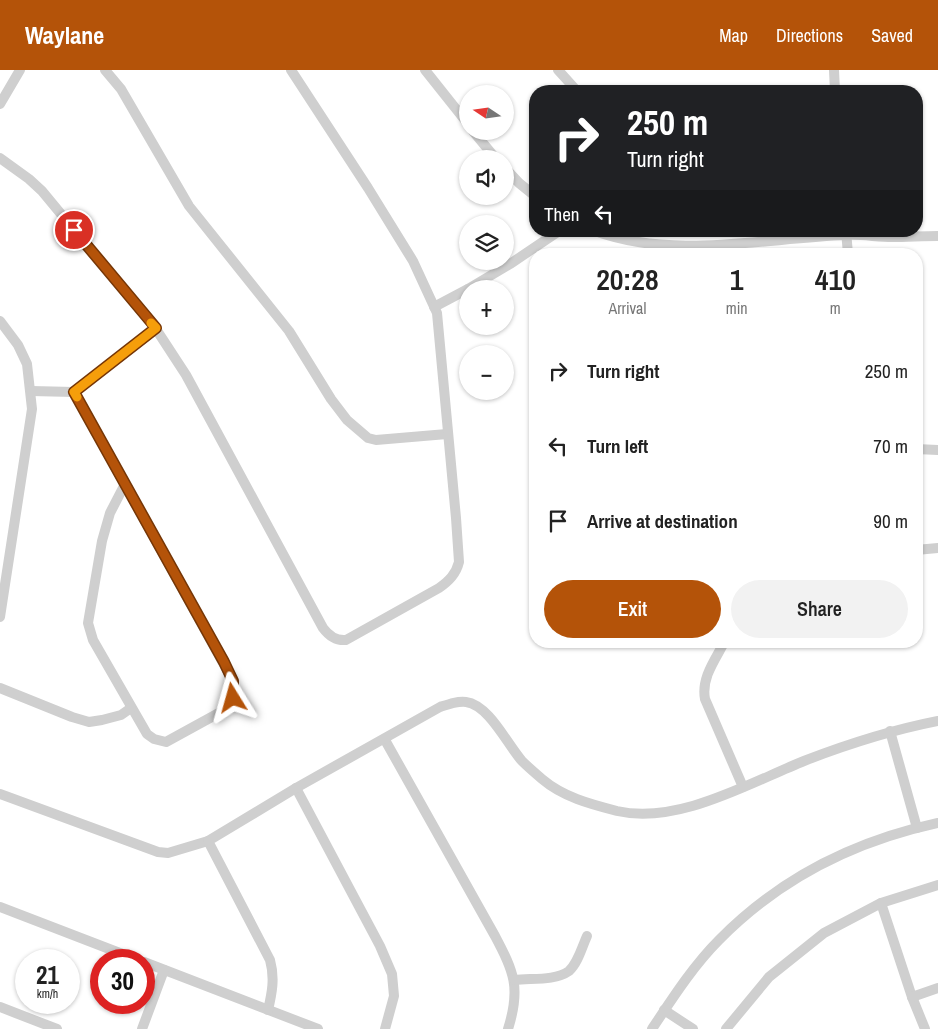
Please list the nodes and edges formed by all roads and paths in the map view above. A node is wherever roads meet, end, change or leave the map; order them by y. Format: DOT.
graph roads {
  1 [pos="20,70"];
  2 [pos="105,70"];
  3 [pos="291,70"];
  4 [pos="425,70"];
  5 [pos="558,70"];
  6 [pos="834,70"];
  7 [pos="572,85"];
  8 [pos="835,85"];
  9 [pos="0,104"];
  10 [pos="459,113"];
  11 [pos="480,140"];
  12 [pos="489,150"];
  13 [pos="0,158"];
  14 [pos="514,178"];
  15 [pos="529,191"];
  16 [pos="923,236"];
  17 [pos="938,236"];
  18 [pos="550,237"];
  19 [pos="617,237"];
  20 [pos="820,237"];
  21 [pos="534,248"];
  22 [pos="744,248"];
  23 [pos="529,251"];
  24 [pos="483,280"];
  25 [pos="459,294"];
  26 [pos="434,307"];
  27 [pos="0,321"];
  28 [pos="156,328"];
  29 [pos="31,391"];
  30 [pos="74,392"];
  31 [pos="447,434"];
  32 [pos="923,450"];
  33 [pos="938,450"];
  34 [pos="125,484"];
  35 [pos="938,548"];
  36 [pos="923,549"];
  37 [pos="0,617"];
  38 [pos="721,648"];
  39 [pos="0,688"];
  40 [pos="131,708"];
  41 [pos="938,721"];
  42 [pos="890,731"];
  43 [pos="385,740"];
  44 [pos="743,787"];
  45 [pos="296,788"];
  46 [pos="0,794"];
  47 [pos="938,823"];
  48 [pos="917,828"];
  49 [pos="208,841"];
  50 [pos="938,885"];
  51 [pos="881,903"];
  52 [pos="0,907"];
  53 [pos="587,936"];
  54 [pos="109,949"];
  55 [pos="155,966"];
  56 [pos="164,970"];
  57 [pos="515,980"];
  58 [pos="938,988"];
  59 [pos="912,997"];
  60 [pos="0,1007"];
  61 [pos="268,1010"];
  62 [pos="664,1010"];
  63 [pos="57,1029"];
  64 [pos="142,1029"];
  65 [pos="318,1029"];
  66 [pos="385,1029"];
  67 [pos="508,1029"];
  68 [pos="652,1029"];
  69 [pos="693,1029"];
  70 [pos="726,1029"];
  71 [pos="926,1029"];
  1 -- 9 [label="street"];
  2 -- 31 [label="street"];
  3 -- 26 [label="street"];
  4 -- 10 [label="street"];
  5 -- 7 [label="street"];
  6 -- 8 [label="street"];
  11 -- 12 [label="street"];
  13 -- 28 [label="street"];
  14 -- 15 [label="street"];
  16 -- 17 [label="street"];
  18 -- 21 [label="street"];
  19 -- 22 [label="street"];
  20 -- 22 [label="street"];
  23 -- 24 [label="street"];
  25 -- 26 [label="street"];
  26 -- 31 [label="street"];
  27 -- 29 [label="street"];
  28 -- 30 [label="street"];
  28 -- 31 [label="street"];
  29 -- 30 [label="street"];
  29 -- 37 [label="street"];
  30 -- 34 [label="street"];
  32 -- 33 [label="street"];
  34 -- 40 [label="street"];
  34 -- 40 [label="street"];
  35 -- 36 [label="street"];
  38 -- 44 [label="street"];
  39 -- 40 [label="street"];
  41 -- 42 [label="street"];
  42 -- 44 [label="street"];
  42 -- 48 [label="street"];
  43 -- 44 [label="street"];
  43 -- 45 [label="street"];
  43 -- 57 [label="street"];
  45 -- 49 [label="street"];
  45 -- 66 [label="street"];
  46 -- 49 [label="street"];
  47 -- 48 [label="street"];
  48 -- 62 [label="street"];
  49 -- 61 [label="street"];
  50 -- 51 [label="street"];
  51 -- 59 [label="street"];
  51 -- 70 [label="street"];
  52 -- 54 [label="street"];
  53 -- 57 [label="street"];
  55 -- 56 [label="street"];
  56 -- 61 [label="street"];
  56 -- 64 [label="street"];
  57 -- 67 [label="street"];
  58 -- 59 [label="street"];
  59 -- 71 [label="street"];
  60 -- 63 [label="street"];
  61 -- 65 [label="street"];
  62 -- 68 [label="street"];
  62 -- 69 [label="street"];
}
